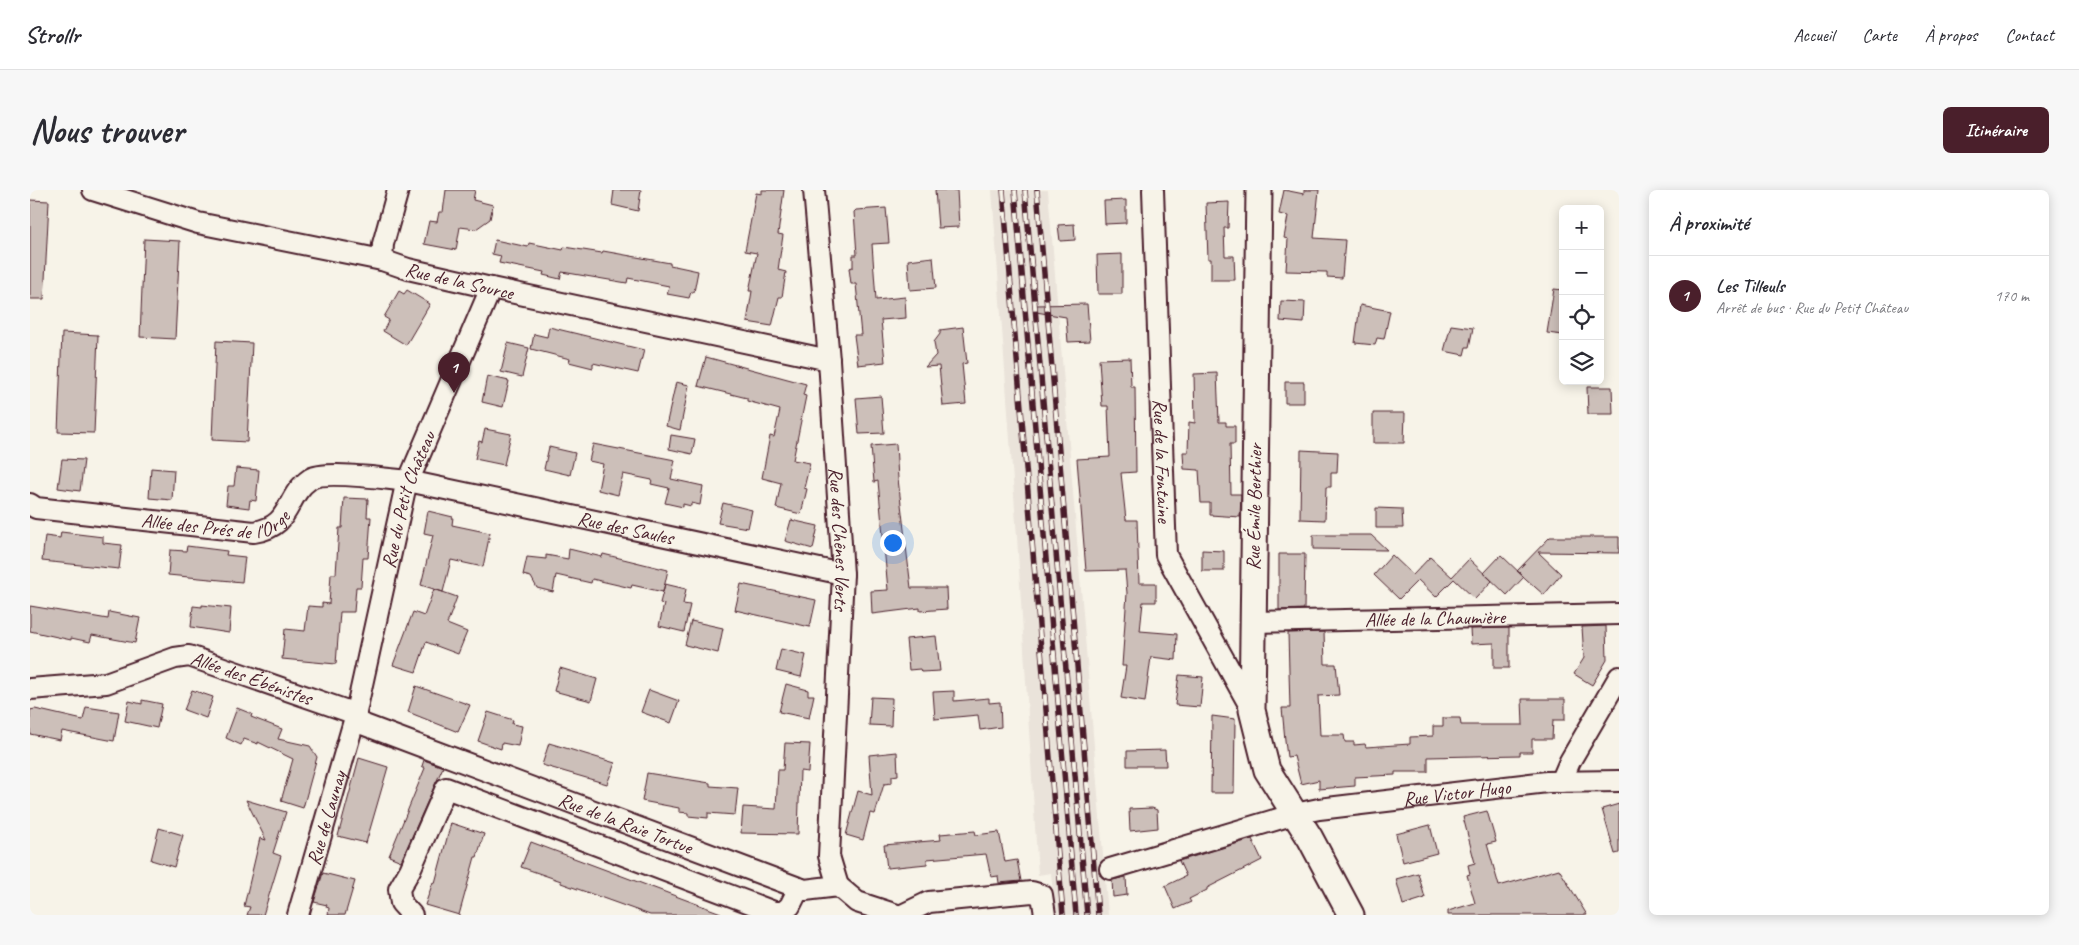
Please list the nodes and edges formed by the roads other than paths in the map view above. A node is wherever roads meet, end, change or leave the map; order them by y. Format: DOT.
graph roads {
  1 [pos="93,190"];
  2 [pos="398,190"];
  3 [pos="814,190"];
  4 [pos="1153,190"];
  5 [pos="1259,190"];
  6 [pos="382,260"];
  7 [pos="490,288"];
  8 [pos="829,360"];
  9 [pos="408,481"];
  10 [pos="30,504"];
  11 [pos="843,574"];
  12 [pos="1619,614"];
  13 [pos="1252,622"];
  14 [pos="1619,677"];
  15 [pos="30,689"];
  16 [pos="1252,710"];
  17 [pos="355,718"];
  18 [pos="1619,781"];
  19 [pos="1561,782"];
  20 [pos="1295,814"];
  21 [pos="1110,869"];
  22 [pos="838,886"];
  23 [pos="800,888"];
  24 [pos="298,915"];
  25 [pos="412,915"];
  26 [pos="897,915"];
  27 [pos="902,915"];
  28 [pos="1045,915"];
  29 [pos="1351,915"];
  1 -- 6 [label="street, Rue de la Source"];
  2 -- 6 [label="street"];
  3 -- 8 [label="street, Rue des Chênes Verts"];
  4 -- 16 [label="street, Rue de la Fontaine"];
  5 -- 13 [label="street, Rue Émile Berthier"];
  6 -- 7 [label="street, Rue de la Source"];
  7 -- 8 [label="street, Rue de la Source"];
  7 -- 9 [label="street, Rue du Petit Château"];
  8 -- 11 [label="street, Rue des Chênes Verts"];
  9 -- 10 [label="street, Allée des Prés de l'Orge"];
  9 -- 11 [label="street, Rue des Saules"];
  9 -- 17 [label="street, Rue du Petit Château"];
  11 -- 22 [label="street, Rue des Chênes Verts"];
  12 -- 13 [label="street, Allée de la Chaumière"];
  13 -- 16 [label="street, Rue Émile Berthier"];
  14 -- 19 [label="street"];
  15 -- 17 [label="street, Allée des Ébénistes"];
  16 -- 20 [label="street, Rue Émile Berthier"];
  17 -- 23 [label="street, Rue de la Raie Tortue"];
  17 -- 24 [label="street, Rue de Launay"];
  18 -- 19 [label="street, Rue Victor Hugo"];
  19 -- 20 [label="street, Rue Victor Hugo"];
  20 -- 21 [label="street, Rue Victor Hugo"];
  20 -- 29 [label="street, Rue Émile Berthier"];
  22 -- 23 [label="street, Rue de la Raie Tortue"];
  22 -- 26 [label="street"];
  23 -- 25 [label="street"];
  27 -- 28 [label="street"];
}
